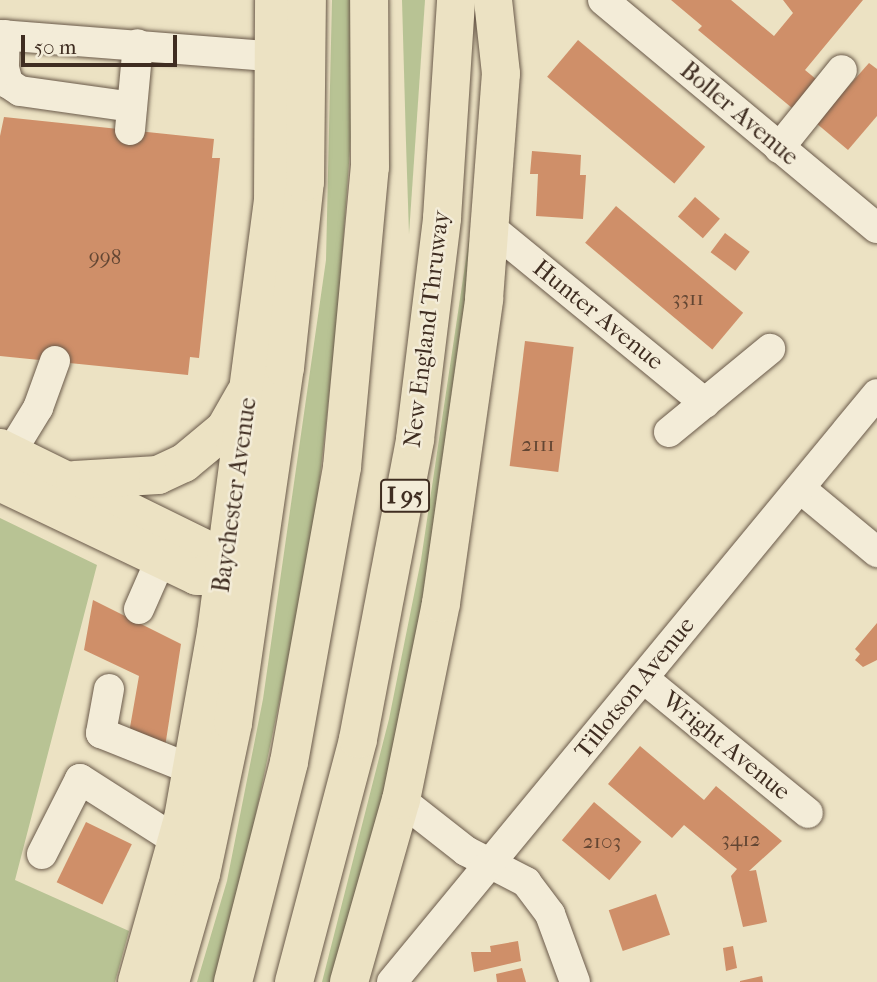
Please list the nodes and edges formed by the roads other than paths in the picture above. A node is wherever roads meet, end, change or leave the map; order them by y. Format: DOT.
graph roads {
  1 [pos="274,0"];
  2 [pos="307,0"];
  3 [pos="369,0"];
  4 [pos="457,0"];
  5 [pos="493,0"];
  6 [pos="506,0"];
  7 [pos="603,0"];
  8 [pos="3,35"];
  9 [pos="138,44"];
  10 [pos="292,58"];
  11 [pos="842,70"];
  12 [pos="501,74"];
  13 [pos="779,148"];
  14 [pos="490,227"];
  15 [pos="877,228"];
  16 [pos="769,349"];
  17 [pos="55,361"];
  18 [pos="251,383"];
  19 [pos="877,394"];
  20 [pos="705,402"];
  21 [pos="669,432"];
  22 [pos="3,463"];
  23 [pos="66,479"];
  24 [pos="801,489"];
  25 [pos="877,552"];
  26 [pos="161,559"];
  27 [pos="235,570"];
  28 [pos="139,609"];
  29 [pos="643,678"];
  30 [pos="109,690"];
  31 [pos="193,771"];
  32 [pos="401,800"];
  33 [pos="808,813"];
  34 [pos="177,841"];
  35 [pos="42,854"];
  36 [pos="493,862"];
  37 [pos="137,982"];
  38 [pos="170,982"];
  39 [pos="233,982"];
  40 [pos="295,982"];
  41 [pos="349,982"];
  42 [pos="392,982"];
  43 [pos="575,982"];
  1 -- 10 [label="main road, Baychester Avenue"];
  2 -- 10 [label="main road, Baychester Avenue"];
  3 -- 39 [label="main road"];
  4 -- 40 [label="main road, New England Thruway / I 95"];
  5 -- 12 [label="main road, New England Thruway"];
  6 -- 12 [label="street"];
  7 -- 13 [label="street, Boller Avenue"];
  8 -- 9 [label="street"];
  8 -- 9 [label="street"];
  9 -- 10 [label="street"];
  10 -- 18 [label="main road, Baychester Avenue"];
  10 -- 27 [label="main road, Baychester Avenue"];
  11 -- 13 [label="street"];
  12 -- 14 [label="main road, New England Thruway"];
  13 -- 15 [label="street, Boller Avenue"];
  14 -- 20 [label="street, Hunter Avenue"];
  14 -- 32 [label="main road, New England Thruway"];
  16 -- 20 [label="street"];
  17 -- 22 [label="street"];
  18 -- 23 [label="main road"];
  18 -- 27 [label="main road, Baychester Avenue"];
  19 -- 24 [label="street, Tillotson Avenue"];
  20 -- 21 [label="street"];
  22 -- 23 [label="main road"];
  22 -- 26 [label="main road"];
  23 -- 27 [label="main road"];
  24 -- 25 [label="street"];
  24 -- 29 [label="street, Tillotson Avenue"];
  26 -- 27 [label="main road"];
  26 -- 28 [label="street"];
  27 -- 31 [label="main road, Baychester Avenue"];
  27 -- 38 [label="main road, Baychester Avenue"];
  29 -- 33 [label="street, Wright Avenue"];
  29 -- 36 [label="street, Tillotson Avenue"];
  30 -- 31 [label="street"];
  31 -- 34 [label="main road, Baychester Avenue"];
  32 -- 36 [label="street"];
  32 -- 41 [label="main road, New England Thruway"];
  34 -- 35 [label="street"];
  34 -- 37 [label="main road, Baychester Avenue"];
  36 -- 42 [label="street, Tillotson Avenue"];
  36 -- 43 [label="street"];
}
